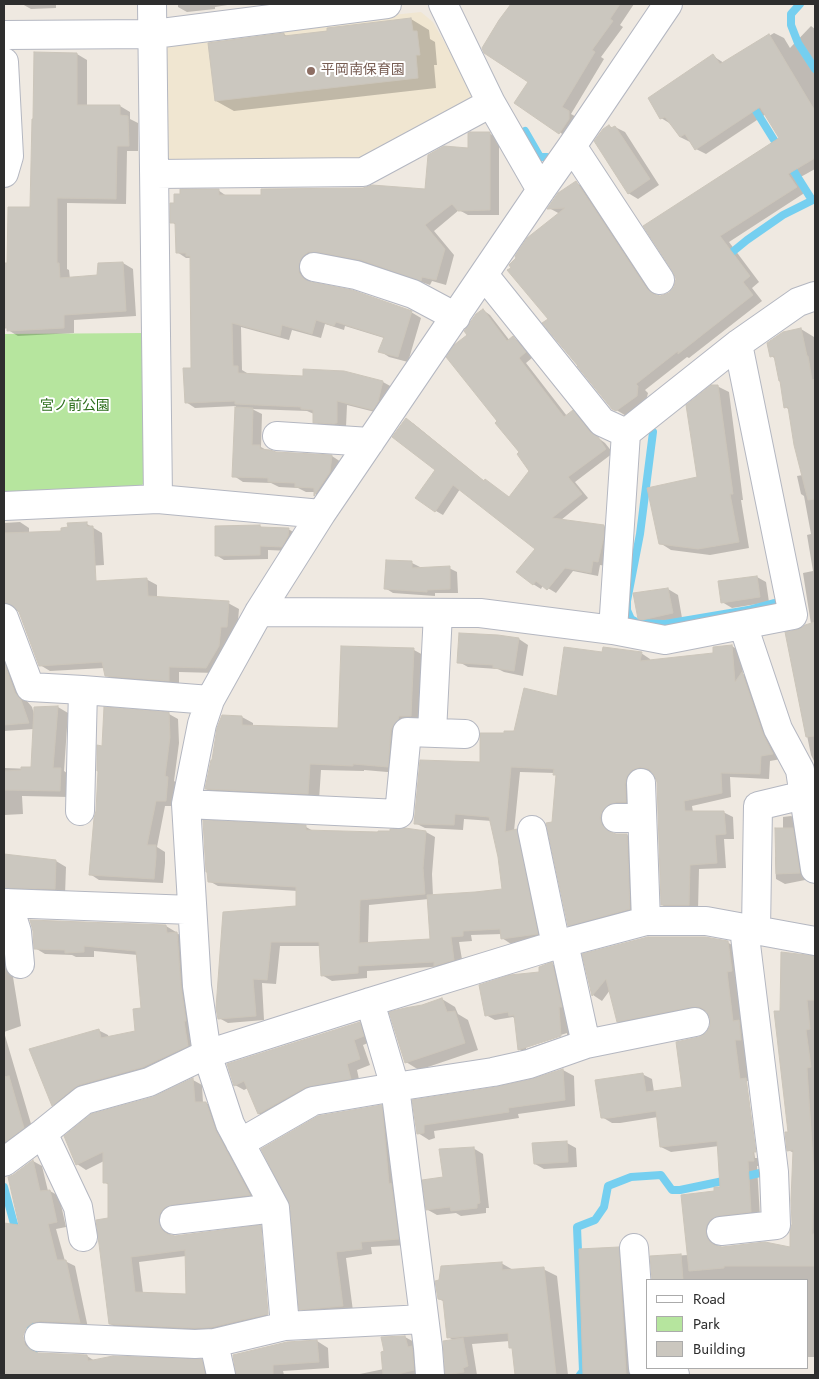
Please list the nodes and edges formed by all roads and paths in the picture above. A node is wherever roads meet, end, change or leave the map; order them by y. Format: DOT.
graph roads {
  1 [pos="152,4"];
  2 [pos="387,4"];
  3 [pos="444,4"];
  4 [pos="668,4"];
  5 [pos="154,34"];
  6 [pos="4,35"];
  7 [pos="4,62"];
  8 [pos="491,103"];
  9 [pos="572,146"];
  10 [pos="4,173"];
  11 [pos="155,174"];
  12 [pos="541,190"];
  13 [pos="314,267"];
  14 [pos="484,275"];
  15 [pos="660,280"];
  16 [pos="815,296"];
  17 [pos="456,317"];
  18 [pos="738,344"];
  19 [pos="626,433"];
  20 [pos="277,436"];
  21 [pos="370,442"];
  22 [pos="158,499"];
  23 [pos="4,506"];
  24 [pos="321,514"];
  25 [pos="259,612"];
  26 [pos="438,613"];
  27 [pos="4,618"];
  28 [pos="743,625"];
  29 [pos="613,630"];
  30 [pos="83,690"];
  31 [pos="210,700"];
  32 [pos="432,732"];
  33 [pos="465,734"];
  34 [pos="641,783"];
  35 [pos="804,795"];
  36 [pos="186,804"];
  37 [pos="80,811"];
  38 [pos="532,830"];
  39 [pos="815,869"];
  40 [pos="6,903"];
  41 [pos="192,910"];
  42 [pos="646,921"];
  43 [pos="750,929"];
  44 [pos="815,937"];
  45 [pos="560,944"];
  46 [pos="20,964"];
  47 [pos="370,1002"];
  48 [pos="695,1022"];
  49 [pos="586,1044"];
  50 [pos="207,1054"];
  51 [pos="396,1087"];
  52 [pos="43,1134"];
  53 [pos="240,1143"];
  54 [pos="4,1162"];
  55 [pos="275,1208"];
  56 [pos="174,1220"];
  57 [pos="721,1231"];
  58 [pos="83,1237"];
  59 [pos="634,1248"];
  60 [pos="643,1307"];
  61 [pos="424,1319"];
  62 [pos="285,1326"];
  63 [pos="39,1337"];
  64 [pos="214,1343"];
  65 [pos="646,1368"];
  66 [pos="221,1375"];
  67 [pos="430,1375"];
  1 -- 5 [label="street"];
  2 -- 5 [label="street"];
  3 -- 8 [label="street"];
  4 -- 9 [label="street"];
  5 -- 6 [label="street"];
  5 -- 11 [label="street"];
  7 -- 10 [label="street"];
  8 -- 11 [label="street"];
  8 -- 12 [label="street"];
  9 -- 12 [label="street"];
  9 -- 15 [label="street"];
  11 -- 22 [label="street"];
  12 -- 14 [label="street"];
  13 -- 17 [label="street"];
  14 -- 17 [label="street"];
  14 -- 19 [label="street"];
  16 -- 18 [label="street"];
  17 -- 21 [label="street"];
  18 -- 19 [label="street"];
  18 -- 28 [label="street"];
  19 -- 29 [label="street"];
  20 -- 21 [label="street"];
  21 -- 24 [label="street"];
  22 -- 23 [label="street"];
  22 -- 24 [label="street"];
  24 -- 25 [label="street"];
  25 -- 26 [label="street"];
  25 -- 31 [label="street"];
  26 -- 29 [label="street"];
  26 -- 32 [label="street"];
  27 -- 30 [label="street"];
  28 -- 29 [label="street"];
  28 -- 35 [label="street"];
  30 -- 31 [label="street"];
  30 -- 37 [label="street"];
  31 -- 36 [label="street"];
  32 -- 33 [label="street"];
  32 -- 36 [label="street"];
  34 -- 42 [label="street"];
  35 -- 39 [label="street"];
  35 -- 43 [label="street"];
  36 -- 41 [label="street"];
  38 -- 45 [label="street"];
  40 -- 41 [label="street"];
  40 -- 46 [label="street"];
  41 -- 50 [label="street"];
  42 -- 43 [label="street"];
  42 -- 45 [label="street"];
  43 -- 44 [label="street"];
  43 -- 57 [label="street"];
  45 -- 47 [label="street"];
  45 -- 49 [label="street"];
  47 -- 50 [label="street"];
  47 -- 51 [label="street"];
  48 -- 49 [label="street"];
  49 -- 51 [label="street"];
  50 -- 52 [label="street"];
  50 -- 53 [label="street"];
  51 -- 53 [label="street"];
  51 -- 61 [label="street"];
  52 -- 54 [label="street"];
  52 -- 58 [label="street"];
  53 -- 55 [label="street"];
  55 -- 56 [label="street"];
  55 -- 62 [label="street"];
  59 -- 60 [label="street"];
  60 -- 65 [label="street"];
  61 -- 62 [label="street"];
  61 -- 67 [label="street"];
  62 -- 64 [label="street"];
  63 -- 64 [label="street"];
  64 -- 66 [label="street"];
}
